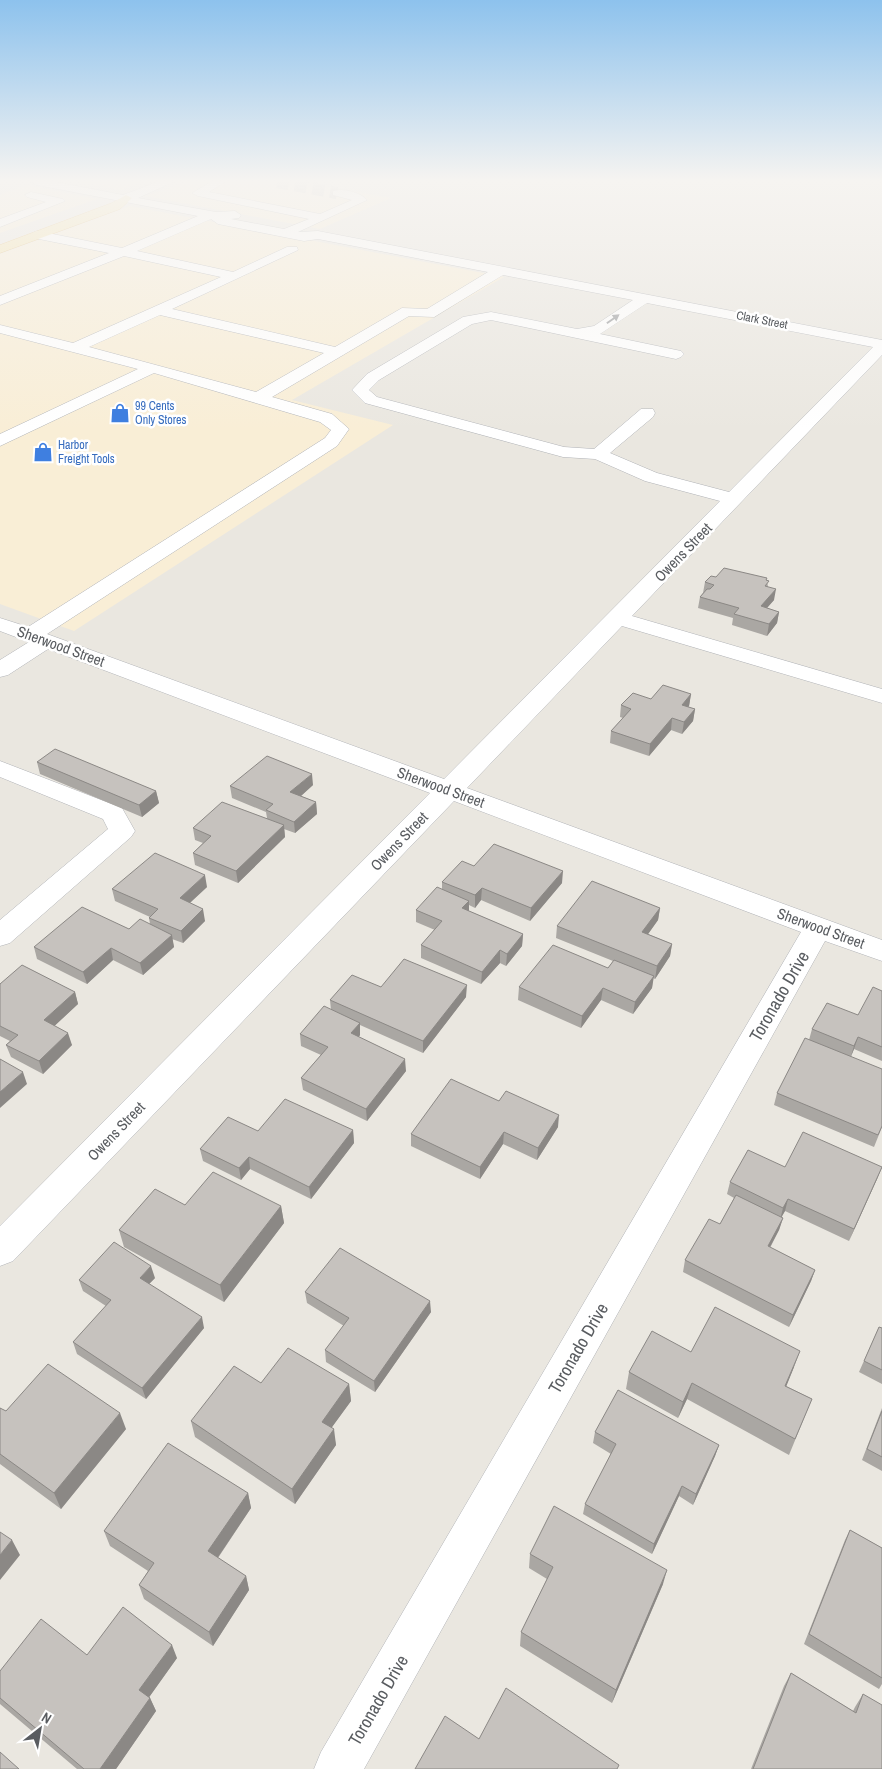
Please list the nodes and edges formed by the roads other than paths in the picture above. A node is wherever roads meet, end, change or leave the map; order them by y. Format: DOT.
graph roads {
  1 [pos="91,265"];
  2 [pos="182,265"];
  3 [pos="260,265"];
  4 [pos="472,265"];
  5 [pos="501,270"];
  6 [pos="235,276"];
  7 [pos="619,293"];
  8 [pos="645,298"];
  9 [pos="0,301"];
  10 [pos="606,302"];
  11 [pos="158,310"];
  12 [pos="581,326"];
  13 [pos="0,329"];
  14 [pos="882,345"];
  15 [pos="75,348"];
  16 [pos="338,352"];
  17 [pos="676,354"];
  18 [pos="152,368"];
  19 [pos="258,398"];
  20 [pos="647,413"];
  21 [pos="0,441"];
  22 [pos="598,454"];
  23 [pos="734,499"];
  24 [pos="618,618"];
  25 [pos="0,624"];
  26 [pos="38,638"];
  27 [pos="0,670"];
  28 [pos="882,696"];
  29 [pos="0,768"];
  30 [pos="449,790"];
  31 [pos="818,927"];
  32 [pos="0,936"];
  33 [pos="882,951"];
  34 [pos="0,1250"];
  35 [pos="338,1769"];
  1 -- 9 [label="street"];
  2 -- 6 [label="street"];
  3 -- 6 [label="street"];
  4 -- 5 [label="street, Clark Street"];
  5 -- 7 [label="street, Clark Street"];
  5 -- 16 [label="street"];
  6 -- 11 [label="street"];
  7 -- 8 [label="street, Clark Street"];
  7 -- 10 [label="street"];
  12 -- 8 [label="street, one-way"];
  8 -- 14 [label="street, Clark Street"];
  11 -- 15 [label="street"];
  11 -- 16 [label="street"];
  12 -- 17 [label="street"];
  12 -- 22 [label="street"];
  13 -- 15 [label="street"];
  14 -- 23 [label="street, Owens Street"];
  15 -- 18 [label="street"];
  16 -- 19 [label="street"];
  18 -- 19 [label="street"];
  18 -- 21 [label="street"];
  19 -- 26 [label="street"];
  20 -- 22 [label="street"];
  22 -- 23 [label="street"];
  23 -- 24 [label="street, Owens Street"];
  24 -- 28 [label="street"];
  24 -- 30 [label="street, Owens Street"];
  25 -- 26 [label="street, Sherwood Street"];
  26 -- 27 [label="street"];
  26 -- 30 [label="street, Sherwood Street"];
  29 -- 32 [label="street"];
  30 -- 31 [label="street, Sherwood Street"];
  30 -- 34 [label="street, Owens Street"];
  31 -- 33 [label="street, Sherwood Street"];
  31 -- 35 [label="street, Toronado Drive"];
}
